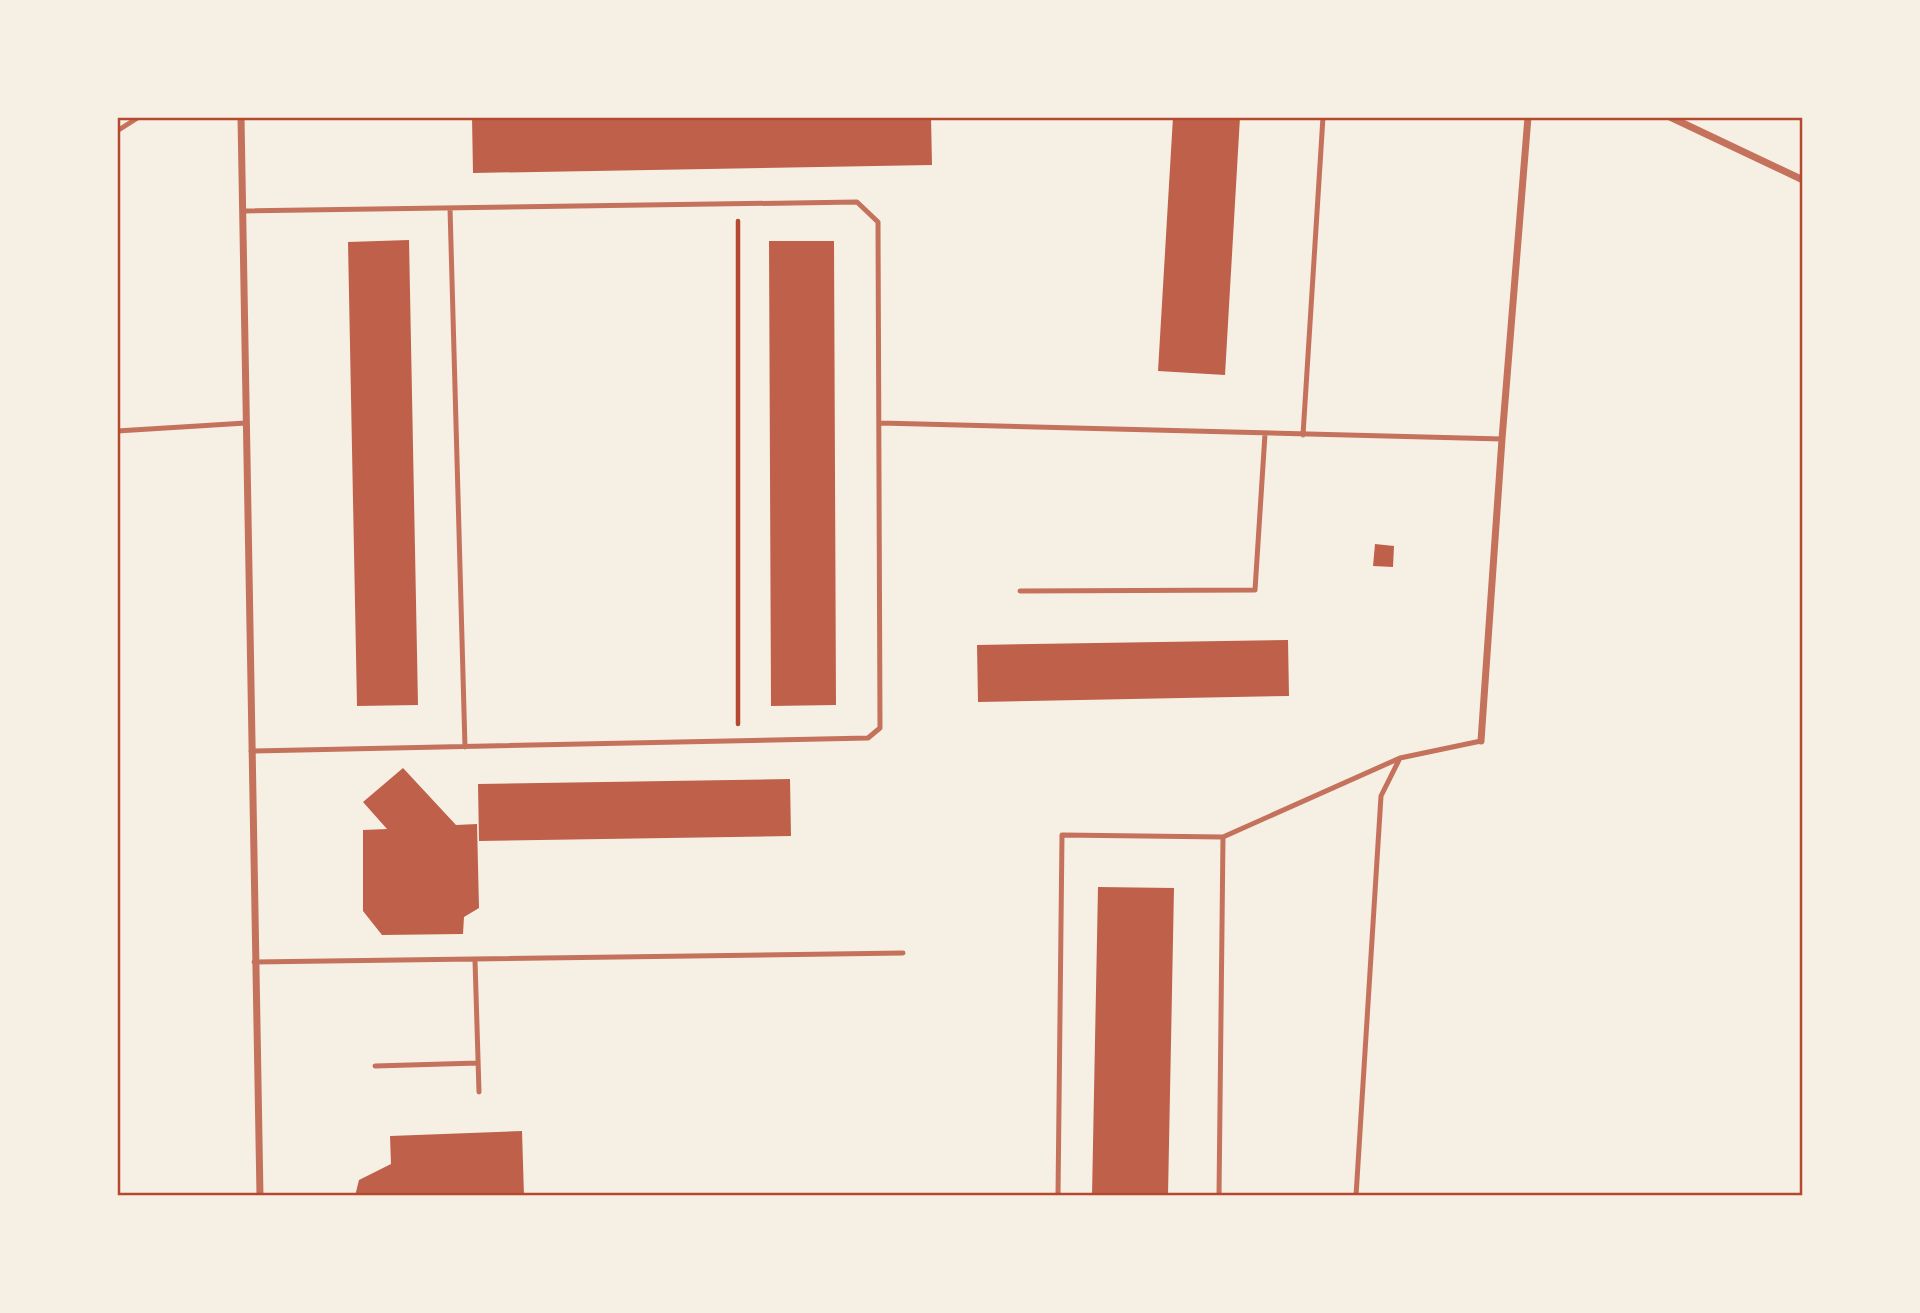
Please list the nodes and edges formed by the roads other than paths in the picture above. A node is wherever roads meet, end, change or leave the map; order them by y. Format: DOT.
graph roads {
  1 [pos="139,117"];
  2 [pos="241,117"];
  3 [pos="1323,117"];
  4 [pos="1528,117"];
  5 [pos="1670,117"];
  6 [pos="117,131"];
  7 [pos="1803,180"];
  8 [pos="450,208"];
  9 [pos="243,211"];
  10 [pos="246,423"];
  11 [pos="880,423"];
  12 [pos="117,431"];
  13 [pos="1265,434"];
  14 [pos="1303,435"];
  15 [pos="1502,439"];
  16 [pos="1020,591"];
  17 [pos="1480,741"];
  18 [pos="465,747"];
  19 [pos="251,751"];
  20 [pos="1400,758"];
  21 [pos="1223,837"];
  22 [pos="903,953"];
  23 [pos="475,960"];
  24 [pos="254,962"];
  25 [pos="478,1062"];
  26 [pos="376,1066"];
  27 [pos="479,1092"];
  28 [pos="260,1196"];
  29 [pos="1058,1196"];
  30 [pos="1219,1196"];
  31 [pos="1356,1196"];
  1 -- 6 [label="lane"];
  2 -- 9 [label="street"];
  3 -- 14 [label="lane"];
  4 -- 15 [label="street"];
  5 -- 7 [label="street"];
  8 -- 9 [label="lane"];
  8 -- 11 [label="lane"];
  8 -- 18 [label="lane"];
  9 -- 10 [label="street"];
  10 -- 12 [label="lane"];
  10 -- 19 [label="street"];
  11 -- 13 [label="lane"];
  11 -- 18 [label="lane"];
  13 -- 14 [label="lane"];
  13 -- 16 [label="lane"];
  14 -- 15 [label="lane"];
  15 -- 17 [label="street"];
  17 -- 20 [label="lane"];
  18 -- 19 [label="lane"];
  19 -- 24 [label="street"];
  20 -- 21 [label="lane"];
  20 -- 31 [label="lane"];
  21 -- 29 [label="lane"];
  21 -- 30 [label="lane"];
  22 -- 23 [label="lane"];
  23 -- 24 [label="lane"];
  23 -- 25 [label="lane"];
  24 -- 28 [label="street"];
  25 -- 26 [label="lane"];
  25 -- 27 [label="lane"];
}
